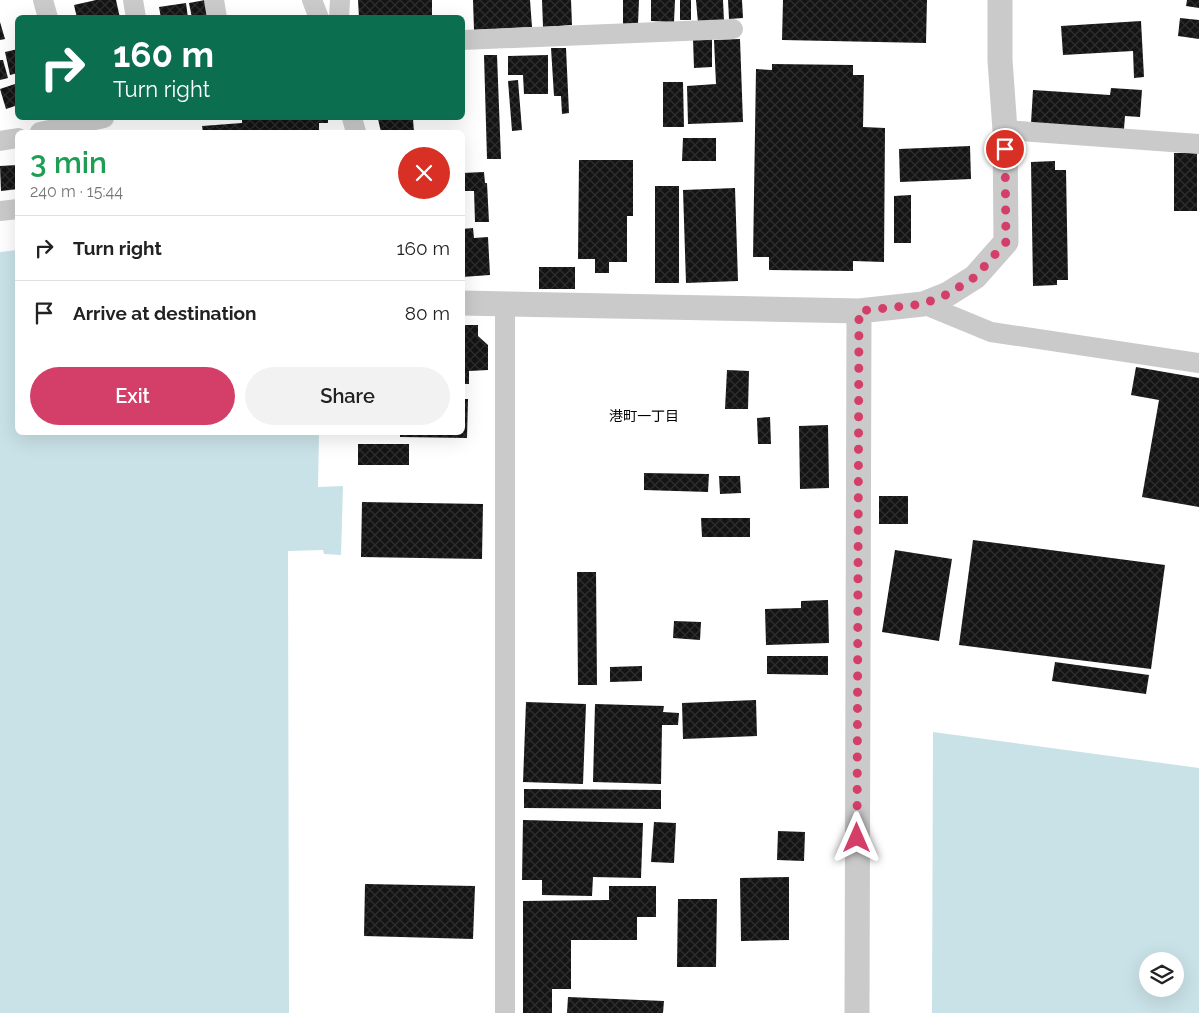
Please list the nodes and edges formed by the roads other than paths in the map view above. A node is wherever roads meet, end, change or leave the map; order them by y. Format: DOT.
graph roads {
  1 [pos="43,0"];
  2 [pos="133,0"];
  3 [pos="214,0"];
  4 [pos="312,0"];
  5 [pos="340,0"];
  6 [pos="1000,0"];
  7 [pos="47,15"];
  8 [pos="136,15"];
  9 [pos="216,15"];
  10 [pos="318,15"];
  11 [pos="338,15"];
  12 [pos="733,29"];
  13 [pos="465,40"];
  14 [pos="97,120"];
  15 [pos="81,125"];
  16 [pos="52,130"];
  17 [pos="1005,130"];
  18 [pos="15,139"];
  19 [pos="0,142"];
  20 [pos="1199,144"];
  21 [pos="15,209"];
  22 [pos="0,211"];
  23 [pos="465,303"];
  24 [pos="505,304"];
  25 [pos="923,304"];
  26 [pos="859,311"];
  27 [pos="1199,363"];
  28 [pos="505,1013"];
  29 [pos="857,1013"];
  1 -- 7 [label="street"];
  2 -- 8 [label="street"];
  3 -- 9 [label="street"];
  4 -- 10 [label="street"];
  5 -- 11 [label="street"];
  6 -- 17 [label="street"];
  12 -- 13 [label="street"];
  14 -- 15 [label="street"];
  15 -- 16 [label="street"];
  17 -- 20 [label="street"];
  17 -- 25 [label="street"];
  18 -- 19 [label="street"];
  21 -- 22 [label="street"];
  23 -- 24 [label="street"];
  24 -- 26 [label="street"];
  24 -- 28 [label="street"];
  25 -- 26 [label="street"];
  25 -- 27 [label="street"];
  26 -- 29 [label="street"];
}
